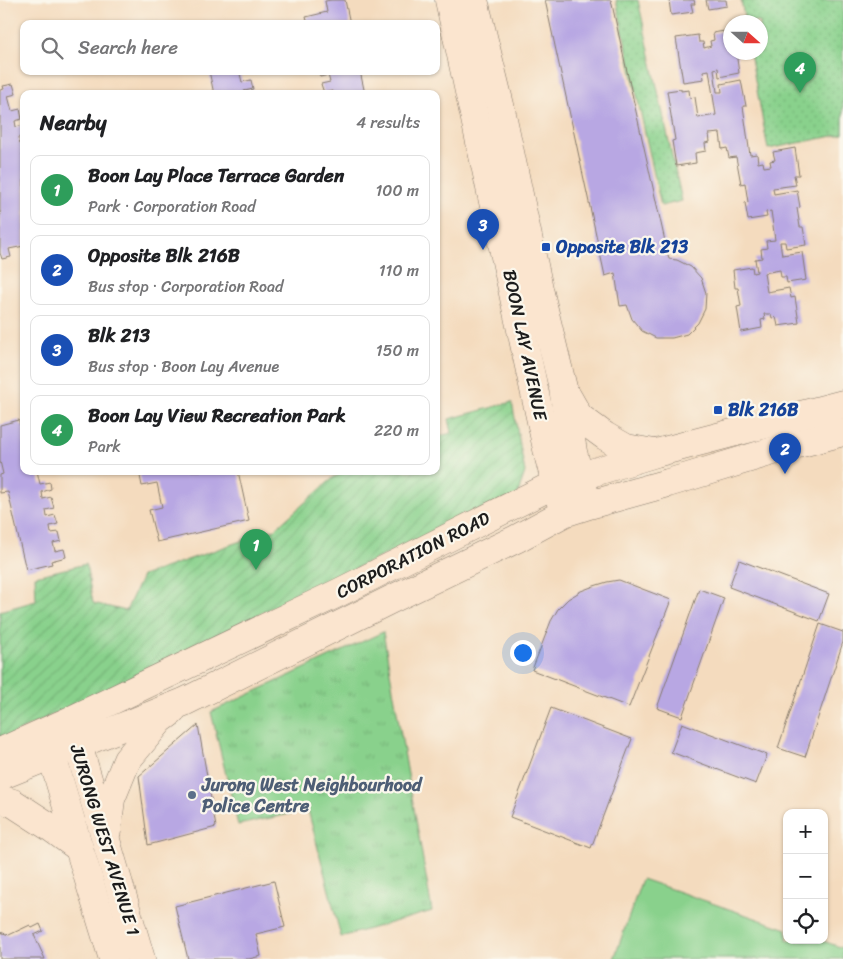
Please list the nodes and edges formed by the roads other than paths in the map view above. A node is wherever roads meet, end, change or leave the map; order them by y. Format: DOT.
graph roads {
  1 [pos="449,0"];
  2 [pos="474,0"];
  3 [pos="563,388"];
  4 [pos="843,404"];
  5 [pos="843,432"];
  6 [pos="656,453"];
  7 [pos="567,480"];
  8 [pos="576,509"];
  9 [pos="184,702"];
  10 [pos="74,733"];
  11 [pos="47,744"];
  12 [pos="0,752"];
  13 [pos="0,776"];
  14 [pos="0,799"];
  15 [pos="106,840"];
  16 [pos="78,848"];
  17 [pos="114,959"];
  18 [pos="141,959"];
  1 -- 7 [label="main road, BOON LAY AVENUE"];
  2 -- 3 [label="main road, BOON LAY AVENUE"];
  3 -- 6 [label="main road"];
  3 -- 7 [label="main road, BOON LAY AVENUE"];
  4 -- 6 [label="main road, CORPORATION ROAD"];
  5 -- 8 [label="main road, CORPORATION ROAD"];
  6 -- 7 [label="main road, CORPORATION ROAD"];
  7 -- 8 [label="main road, BOON LAY AVENUE"];
  7 -- 10 [label="main road, CORPORATION ROAD"];
  8 -- 9 [label="main road, CORPORATION ROAD"];
  9 -- 10 [label="main road, CORPORATION ROAD"];
  9 -- 15 [label="main road"];
  10 -- 11 [label="main road, CORPORATION ROAD"];
  10 -- 15 [label="main road, JURONG WEST AVENUE 1"];
  11 -- 12 [label="main road, CORPORATION ROAD"];
  11 -- 13 [label="main road, CORPORATION ROAD"];
  11 -- 16 [label="main road, JURONG WEST AVENUE 1"];
  14 -- 16 [label="main road"];
  15 -- 18 [label="main road, JURONG WEST AVENUE 1"];
  16 -- 17 [label="main road, JURONG WEST AVENUE 1"];
}
